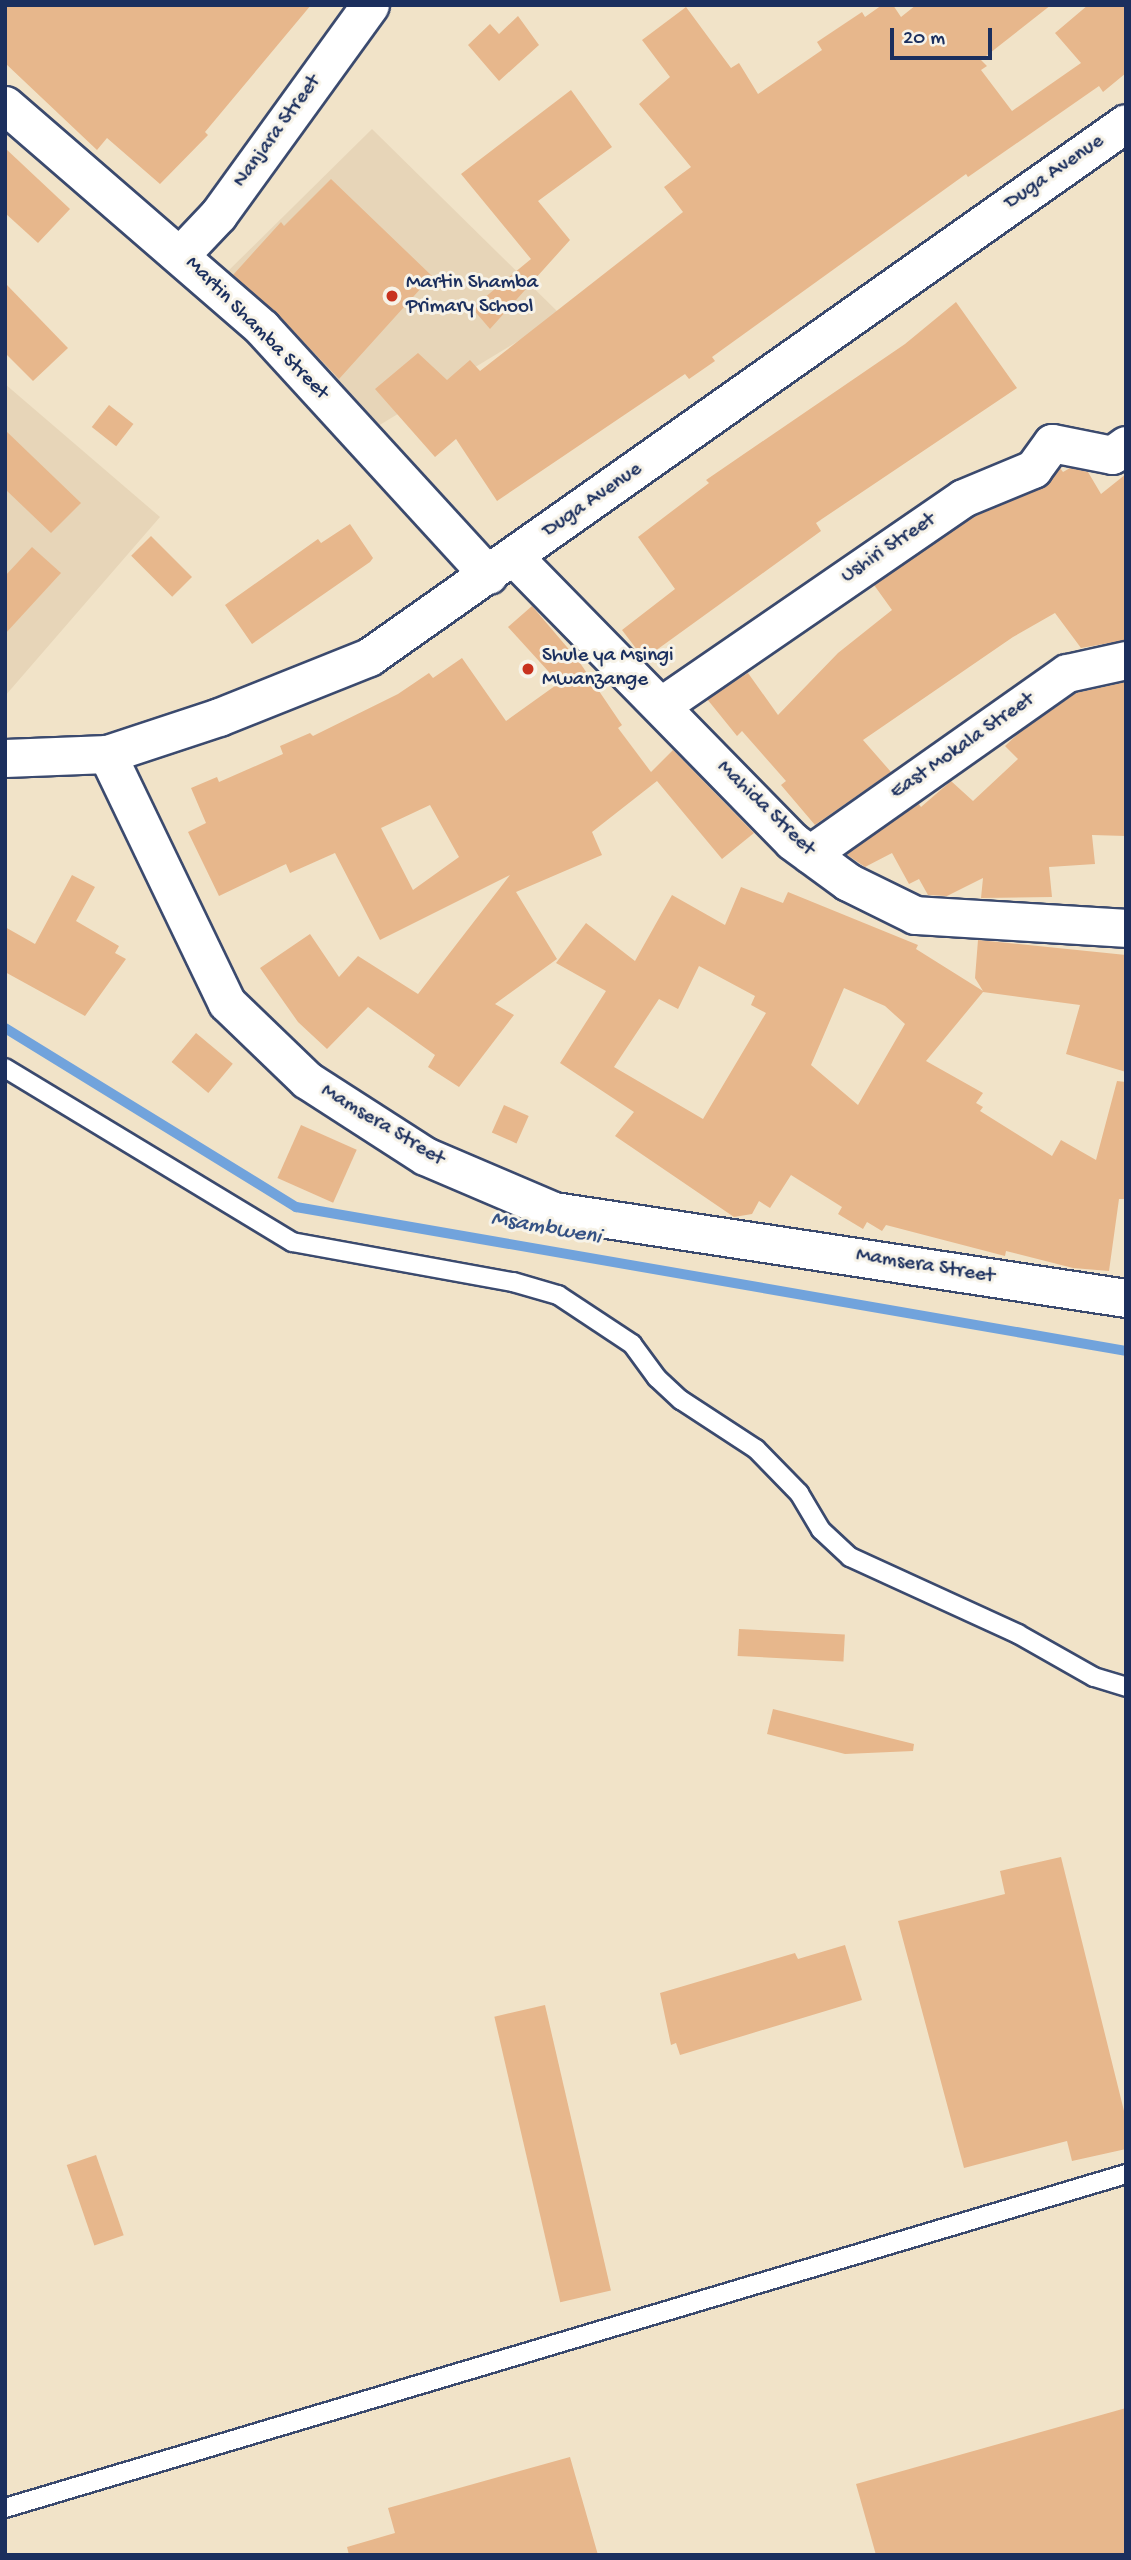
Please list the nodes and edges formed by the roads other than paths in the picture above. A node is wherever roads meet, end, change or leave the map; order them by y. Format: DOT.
graph roads {
  1 [pos="370,5"];
  2 [pos="5,105"];
  3 [pos="1126,124"];
  4 [pos="181,254"];
  5 [pos="1126,445"];
  6 [pos="501,566"];
  7 [pos="1126,660"];
  8 [pos="662,705"];
  9 [pos="107,754"];
  10 [pos="5,758"];
  11 [pos="810,855"];
  12 [pos="1126,928"];
  13 [pos="5,1068"];
  14 [pos="1126,1298"];
  15 [pos="1126,1688"];
  16 [pos="1126,2174"];
  17 [pos="5,2508"];
  1 -- 4 [label="street, Nanjara Street"];
  2 -- 4 [label="street, Martin Shamba Street"];
  3 -- 6 [label="street, Duga Avenue"];
  4 -- 6 [label="street, Martin Shamba Street"];
  5 -- 8 [label="street, Ushiri Street"];
  6 -- 8 [label="street, Mahida Street"];
  6 -- 9 [label="street, Duga Avenue"];
  7 -- 11 [label="street, East Mokala Street"];
  8 -- 11 [label="street, Mahida Street"];
  9 -- 10 [label="street, Duga Avenue"];
  9 -- 14 [label="street, Mamsera Street"];
  11 -- 12 [label="street, Mahida Street"];
  13 -- 15 [label="lane"];
  16 -- 17 [label="lane"];
}
